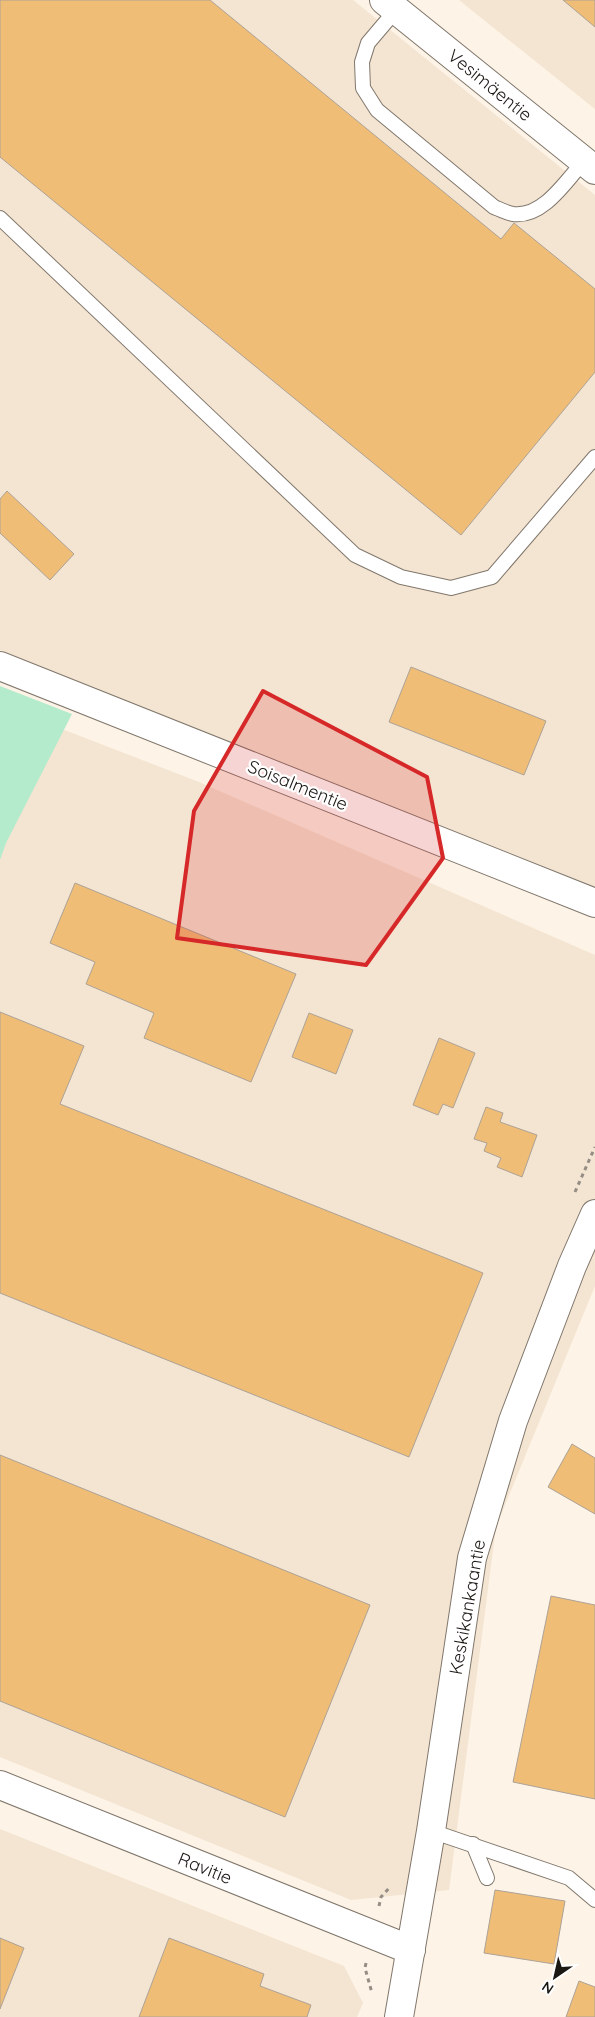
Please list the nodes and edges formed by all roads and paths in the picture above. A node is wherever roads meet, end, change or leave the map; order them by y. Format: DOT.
graph roads {
  1 [pos="390,5"];
  2 [pos="590,166"];
  3 [pos="0,218"];
  4 [pos="595,457"];
  5 [pos="0,666"];
  6 [pos="595,903"];
  7 [pos="595,1214"];
  8 [pos="0,1785"];
  9 [pos="431,1831"];
  10 [pos="473,1844"];
  11 [pos="487,1878"];
  12 [pos="595,1900"];
  13 [pos="411,1950"];
  14 [pos="399,2017"];
  1 -- 2 [label="street, Vesimäentie"];
  1 -- 2 [label="lane"];
  3 -- 4 [label="lane"];
  5 -- 6 [label="street, Soisalmentie"];
  7 -- 9 [label="street, Keskikankaantie"];
  8 -- 13 [label="street, Ravitie"];
  9 -- 10 [label="lane"];
  9 -- 13 [label="street, Keskikankaantie"];
  10 -- 11 [label="lane"];
  10 -- 12 [label="lane"];
  13 -- 14 [label="street, Keskikankaantie"];
}
